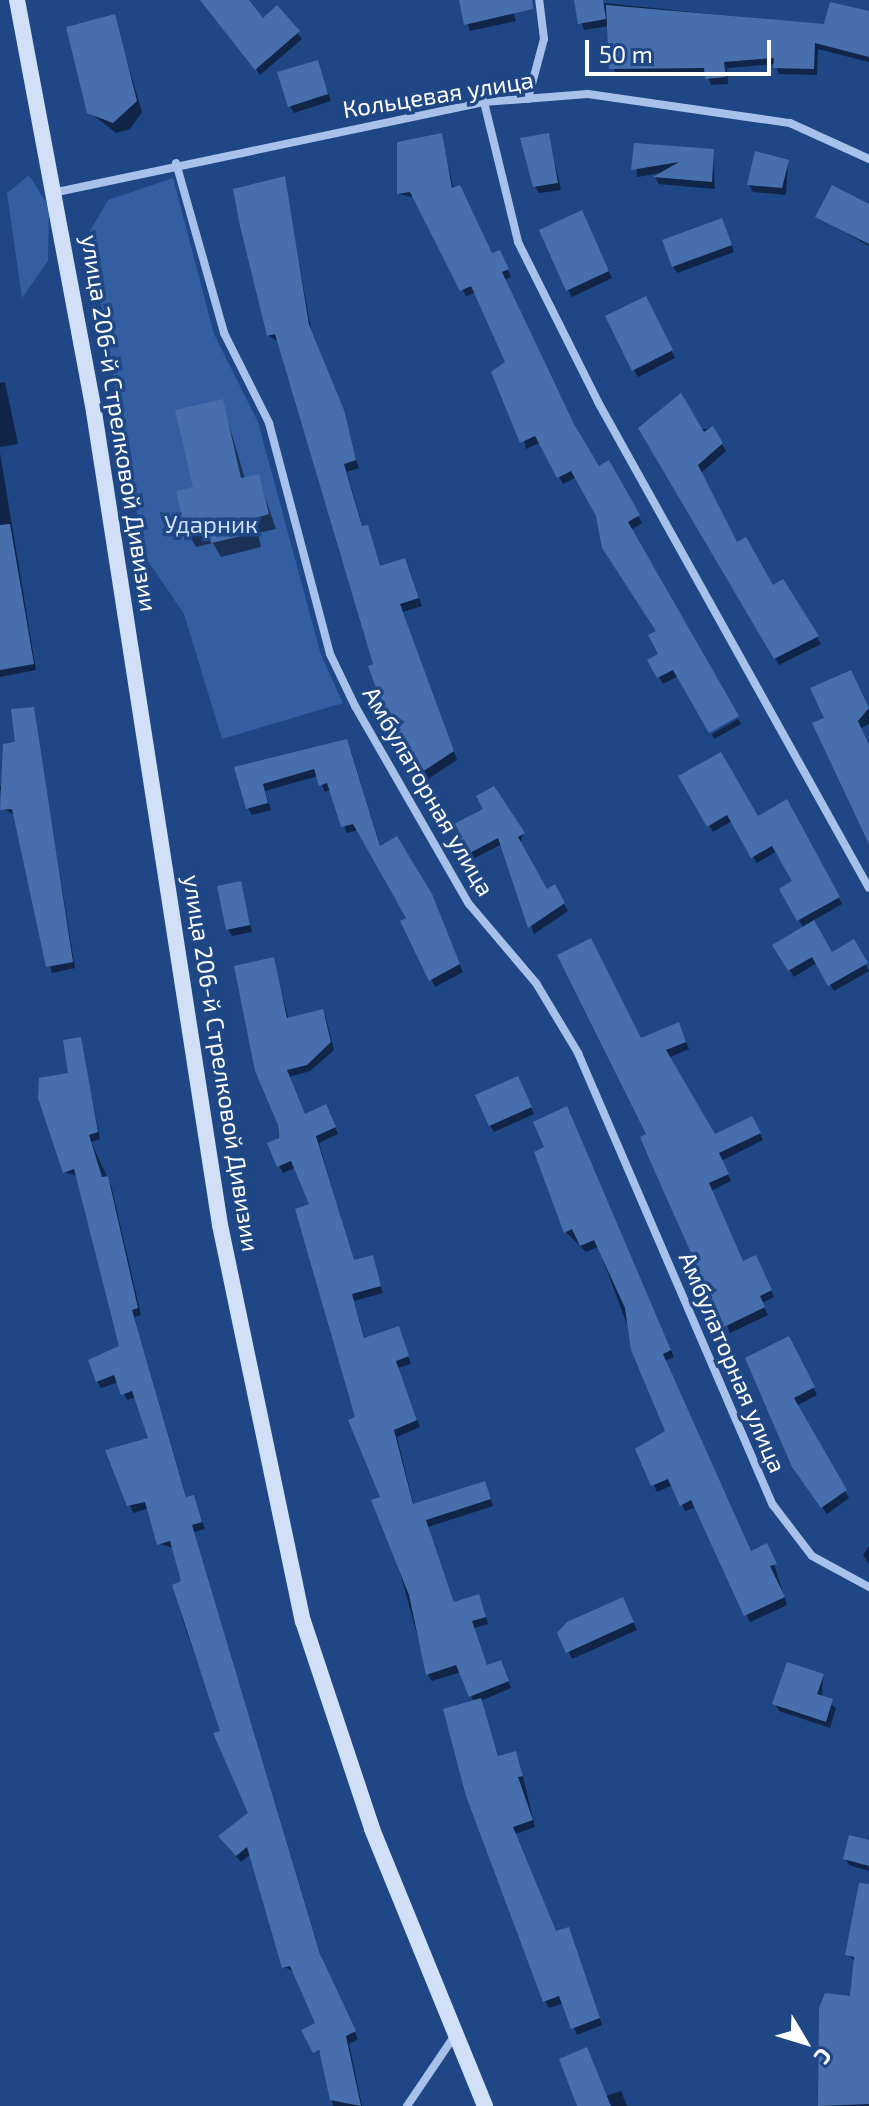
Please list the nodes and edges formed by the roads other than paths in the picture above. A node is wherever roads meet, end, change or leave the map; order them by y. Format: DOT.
graph roads {
  1 [pos="17,0"];
  2 [pos="539,0"];
  3 [pos="528,99"];
  4 [pos="484,102"];
  5 [pos="869,159"];
  6 [pos="176,163"];
  7 [pos="57,192"];
  8 [pos="869,888"];
  9 [pos="869,1587"];
  10 [pos="455,2035"];
  11 [pos="407,2106"];
  12 [pos="485,2106"];
  1 -- 7 [label="main road, улица 206-й Стрелковой Дивизии"];
  2 -- 3 [label="street"];
  3 -- 4 [label="street, Кольцевая улица"];
  3 -- 5 [label="street, Кольцевая улица"];
  4 -- 6 [label="street, Кольцевая улица"];
  4 -- 8 [label="street"];
  6 -- 7 [label="street, Кольцевая улица"];
  6 -- 9 [label="street, Амбулаторная улица"];
  7 -- 10 [label="main road, улица 206-й Стрелковой Дивизии"];
  10 -- 11 [label="street"];
  10 -- 12 [label="main road, улица 206-й Стрелковой Дивизии"];
}
